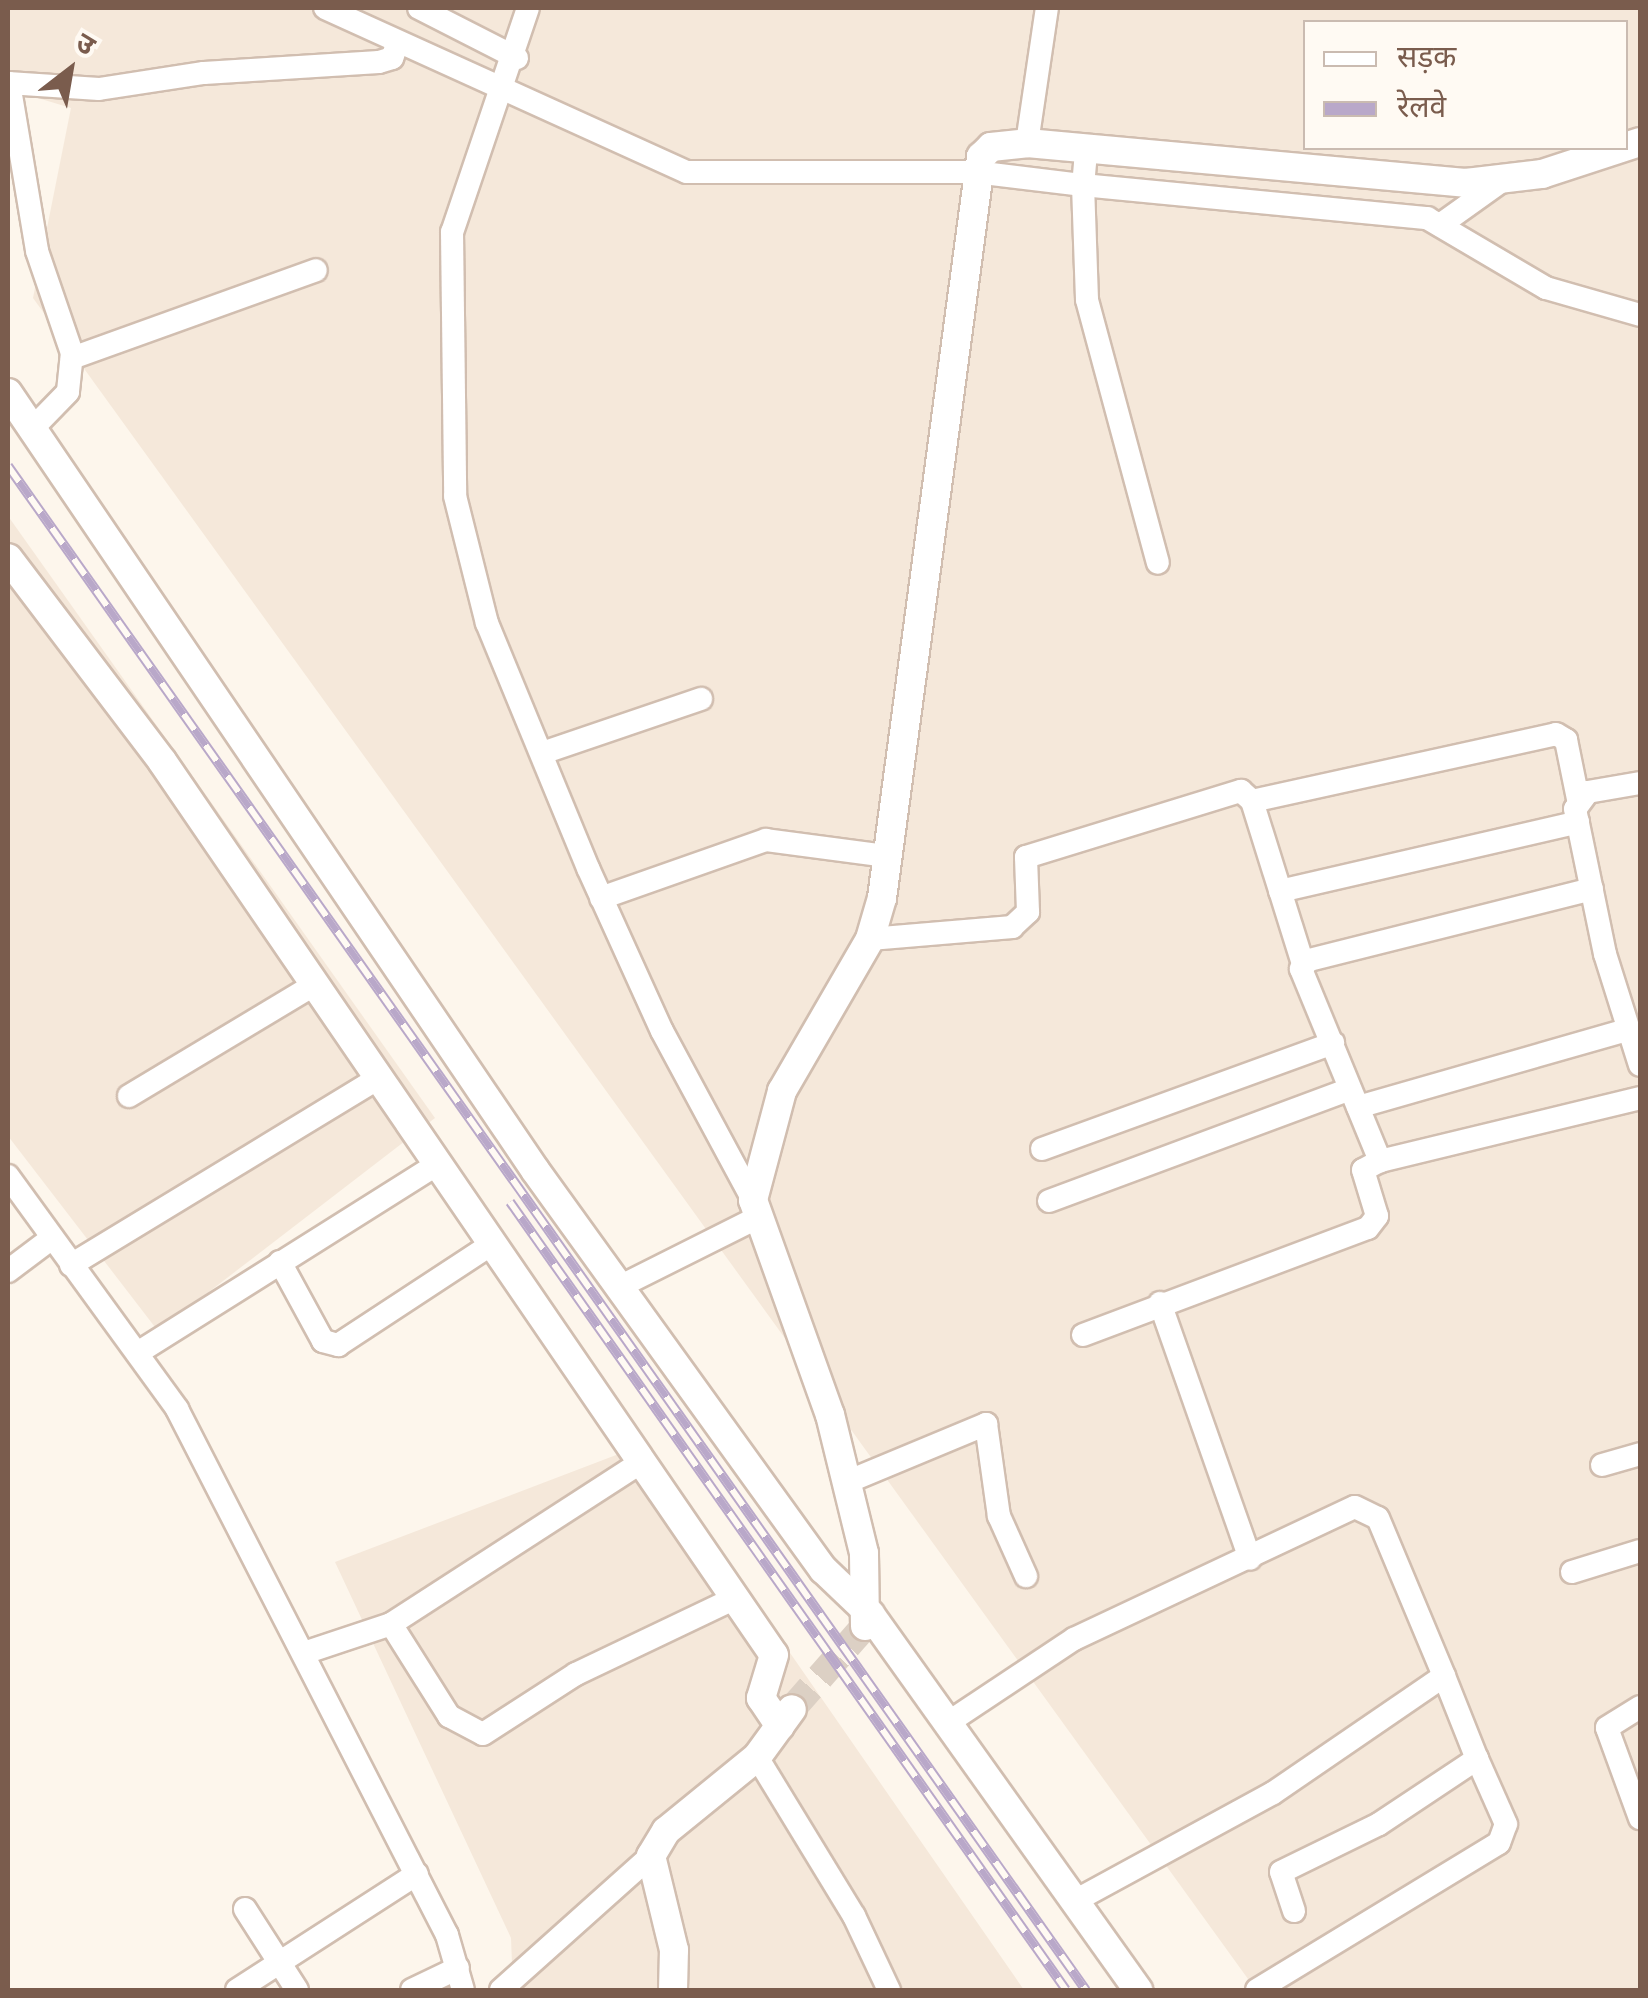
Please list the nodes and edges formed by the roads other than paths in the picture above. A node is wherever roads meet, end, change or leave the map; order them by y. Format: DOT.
graph roads {
  1 [pos="325,8"];
  2 [pos="419,8"];
  3 [pos="528,8"];
  4 [pos="1047,8"];
  5 [pos="398,42"];
  6 [pos="517,58"];
  7 [pos="8,83"];
  8 [pos="506,92"];
  9 [pos="1026,143"];
  10 [pos="1611,150"];
  11 [pos="1086,152"];
  12 [pos="975,172"];
  13 [pos="1504,180"];
  14 [pos="1083,185"];
  15 [pos="1440,225"];
  16 [pos="316,270"];
  17 [pos="1640,315"];
  18 [pos="72,358"];
  19 [pos="8,393"];
  20 [pos="32,429"];
  21 [pos="8,558"];
  22 [pos="1158,563"];
  23 [pos="701,699"];
  24 [pos="542,753"];
  25 [pos="1640,783"];
  26 [pos="1252,801"];
  27 [pos="1578,811"];
  28 [pos="886,856"];
  29 [pos="1592,889"];
  30 [pos="1280,890"];
  31 [pos="601,898"];
  32 [pos="870,939"];
  33 [pos="1303,964"];
  34 [pos="314,985"];
  35 [pos="1627,1030"];
  36 [pos="1333,1042"];
  37 [pos="1640,1065"];
  38 [pos="377,1078"];
  39 [pos="130,1096"];
  40 [pos="1354,1098"];
  41 [pos="1640,1098"];
  42 [pos="1042,1149"];
  43 [pos="1380,1160"];
  44 [pos="436,1165"];
  45 [pos="8,1176"];
  46 [pos="1049,1201"];
  47 [pos="756,1208"];
  48 [pos="52,1238"];
  49 [pos="490,1245"];
  50 [pos="280,1262"];
  51 [pos="71,1265"];
  52 [pos="8,1271"];
  53 [pos="619,1287"];
  54 [pos="1160,1302"];
  55 [pos="1083,1335"];
  56 [pos="139,1352"];
  57 [pos="1640,1454"];
  58 [pos="640,1464"];
  59 [pos="1602,1464"];
  60 [pos="847,1482"];
  61 [pos="1640,1551"];
  62 [pos="1250,1559"];
  63 [pos="1572,1572"];
  64 [pos="1026,1576"];
  65 [pos="735,1598"];
  66 [pos="868,1620"];
  67 [pos="391,1624"];
  68 [pos="304,1654"];
  69 [pos="1444,1676"];
  70 [pos="1640,1707"];
  71 [pos="949,1722"];
  72 [pos="756,1757"];
  73 [pos="1477,1759"];
  74 [pos="1640,1818"];
  75 [pos="652,1856"];
  76 [pos="417,1874"];
  77 [pos="1075,1901"];
  78 [pos="245,1909"];
  79 [pos="1294,1912"];
  80 [pos="280,1964"];
  81 [pos="461,1979"];
  82 [pos="237,1990"];
  83 [pos="296,1990"];
  84 [pos="412,1990"];
  85 [pos="501,1990"];
  86 [pos="673,1990"];
  87 [pos="889,1990"];
  88 [pos="1138,1990"];
  89 [pos="1257,1990"];
  1 -- 5 [label="street"];
  2 -- 6 [label="street"];
  3 -- 6 [label="street"];
  4 -- 9 [label="street"];
  5 -- 7 [label="street"];
  5 -- 8 [label="street"];
  6 -- 8 [label="street"];
  7 -- 18 [label="street"];
  8 -- 12 [label="street"];
  8 -- 24 [label="street"];
  9 -- 11 [label="street"];
  9 -- 12 [label="street"];
  10 -- 13 [label="street"];
  11 -- 13 [label="street"];
  11 -- 14 [label="street"];
  12 -- 14 [label="street"];
  12 -- 28 [label="street"];
  13 -- 15 [label="street"];
  14 -- 15 [label="street"];
  14 -- 22 [label="street"];
  15 -- 17 [label="street"];
  16 -- 18 [label="street"];
  18 -- 20 [label="street"];
  19 -- 20 [label="street"];
  20 -- 53 [label="street"];
  21 -- 34 [label="street"];
  23 -- 24 [label="street"];
  24 -- 31 [label="street"];
  25 -- 27 [label="street"];
  26 -- 27 [label="street"];
  26 -- 30 [label="street"];
  26 -- 32 [label="street"];
  27 -- 29 [label="street"];
  27 -- 30 [label="street"];
  28 -- 31 [label="street"];
  28 -- 32 [label="street"];
  29 -- 33 [label="street"];
  29 -- 35 [label="street"];
  30 -- 33 [label="street"];
  31 -- 47 [label="street"];
  32 -- 47 [label="street"];
  33 -- 36 [label="street"];
  34 -- 38 [label="street"];
  34 -- 39 [label="street"];
  35 -- 37 [label="street"];
  35 -- 40 [label="street"];
  36 -- 40 [label="street"];
  36 -- 42 [label="street"];
  38 -- 44 [label="street"];
  38 -- 51 [label="street"];
  40 -- 43 [label="street"];
  40 -- 46 [label="street"];
  41 -- 43 [label="street"];
  43 -- 54 [label="street"];
  44 -- 49 [label="street"];
  44 -- 50 [label="street"];
  45 -- 48 [label="street"];
  47 -- 53 [label="street"];
  47 -- 60 [label="street"];
  48 -- 51 [label="street"];
  48 -- 52 [label="street"];
  49 -- 50 [label="street"];
  49 -- 58 [label="street"];
  50 -- 56 [label="street"];
  51 -- 56 [label="street"];
  53 -- 66 [label="street"];
  54 -- 55 [label="street"];
  54 -- 62 [label="street"];
  56 -- 68 [label="street"];
  57 -- 59 [label="street"];
  58 -- 65 [label="street"];
  58 -- 67 [label="street"];
  60 -- 64 [label="street"];
  60 -- 66 [label="street"];
  61 -- 63 [label="street"];
  62 -- 69 [label="street"];
  62 -- 71 [label="street"];
  65 -- 67 [label="street"];
  65 -- 72 [label="street"];
  66 -- 71 [label="street"];
  67 -- 68 [label="street"];
  68 -- 76 [label="street"];
  69 -- 73 [label="street"];
  69 -- 77 [label="street"];
  70 -- 74 [label="street"];
  71 -- 77 [label="street"];
  72 -- 75 [label="street"];
  72 -- 87 [label="street"];
  73 -- 79 [label="street"];
  73 -- 89 [label="street"];
  75 -- 85 [label="street"];
  75 -- 86 [label="street"];
  76 -- 80 [label="street"];
  76 -- 81 [label="street"];
  77 -- 88 [label="street"];
  78 -- 80 [label="street"];
  80 -- 82 [label="street"];
  80 -- 83 [label="street"];
  81 -- 84 [label="street"];
}
